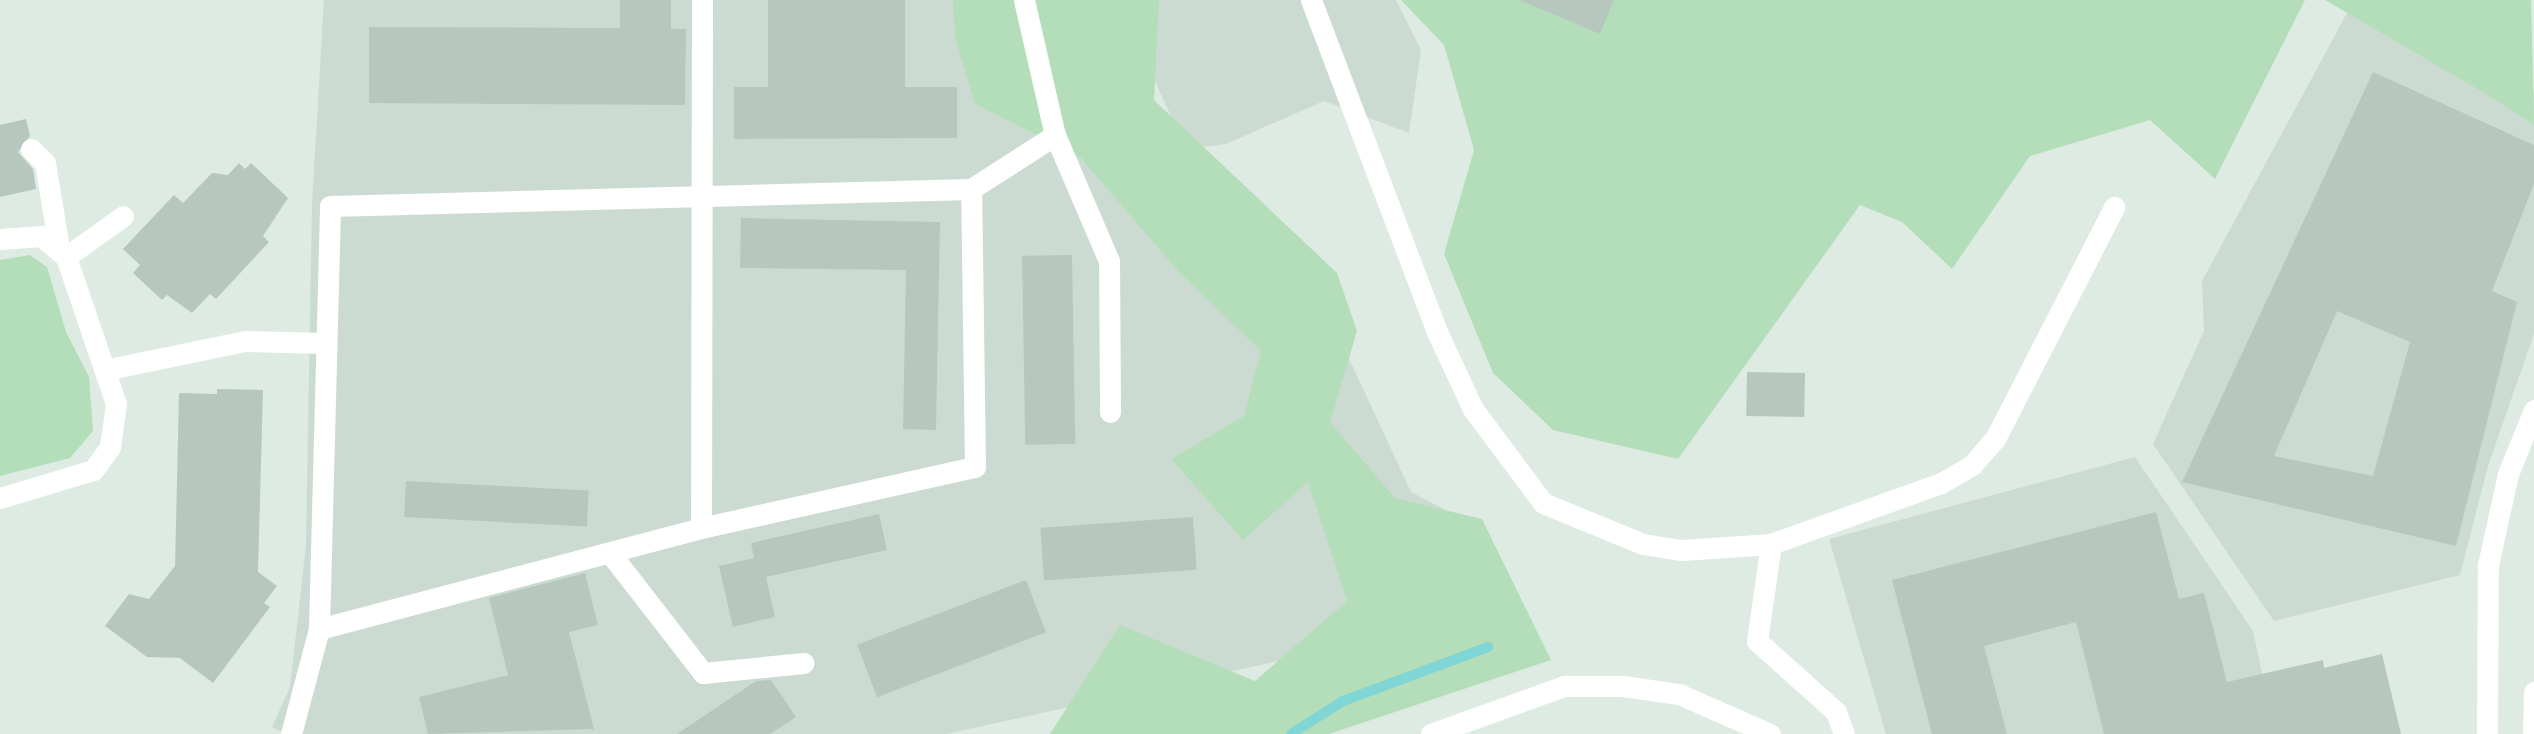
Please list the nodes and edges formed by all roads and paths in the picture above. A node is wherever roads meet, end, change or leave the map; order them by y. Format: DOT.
graph roads {
  1 [pos="702,0"];
  2 [pos="1024,0"];
  3 [pos="1311,0"];
  4 [pos="1055,135"];
  5 [pos="31,149"];
  6 [pos="971,189"];
  7 [pos="701,196"];
  8 [pos="2114,207"];
  9 [pos="123,216"];
  10 [pos="0,239"];
  11 [pos="62,252"];
  12 [pos="326,343"];
  13 [pos="109,369"];
  14 [pos="2534,410"];
  15 [pos="1110,412"];
  16 [pos="0,498"];
  17 [pos="701,527"];
  18 [pos="1771,544"];
  19 [pos="610,553"];
  20 [pos="319,629"];
  21 [pos="804,663"];
  22 [pos="2534,692"];
  23 [pos="291,734"];
  24 [pos="1431,734"];
  25 [pos="1770,734"];
  26 [pos="1844,734"];
  27 [pos="2487,734"];
  28 [pos="2533,734"];
  1 -- 7 [label="street"];
  2 -- 4 [label="street"];
  3 -- 18 [label="street"];
  4 -- 6 [label="street"];
  4 -- 15 [label="street"];
  5 -- 11 [label="street"];
  6 -- 7 [label="street"];
  6 -- 17 [label="street"];
  7 -- 12 [label="street"];
  7 -- 17 [label="street"];
  8 -- 18 [label="street"];
  9 -- 11 [label="street"];
  10 -- 11 [label="street"];
  11 -- 13 [label="street"];
  12 -- 13 [label="street"];
  12 -- 20 [label="street"];
  13 -- 16 [label="street"];
  14 -- 27 [label="street"];
  17 -- 19 [label="street"];
  18 -- 26 [label="street"];
  19 -- 20 [label="street"];
  19 -- 21 [label="street"];
  20 -- 23 [label="street"];
  22 -- 28 [label="street"];
  24 -- 25 [label="street"];
}
